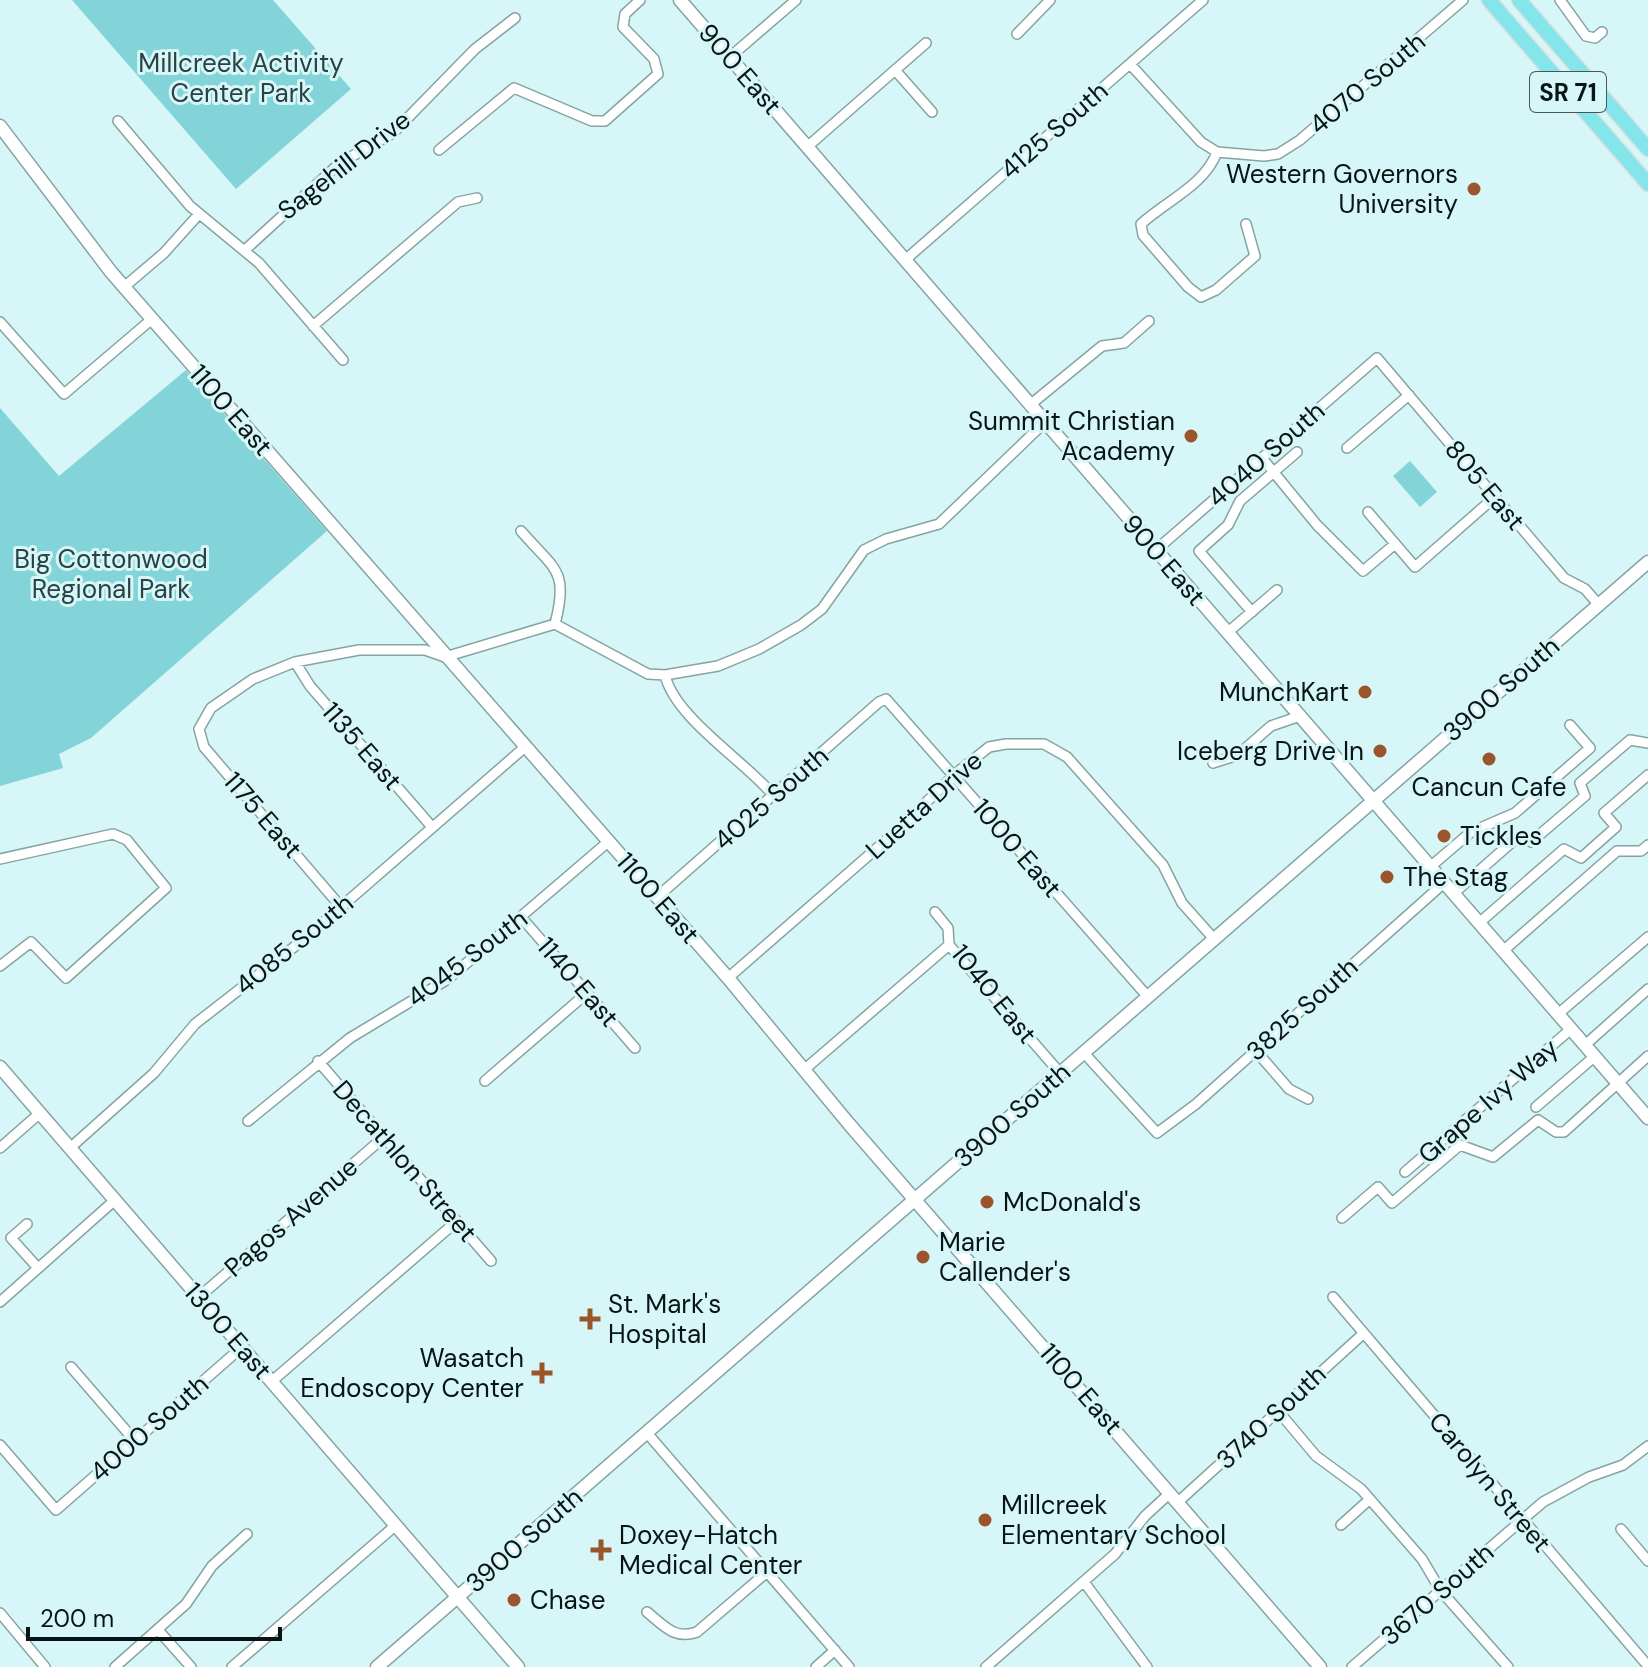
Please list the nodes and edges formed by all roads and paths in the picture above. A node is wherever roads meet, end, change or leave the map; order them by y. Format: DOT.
graph roads {
  1 [pos="642,0"];
  2 [pos="680,0"];
  3 [pos="796,0"];
  4 [pos="1050,0"];
  5 [pos="1203,0"];
  6 [pos="1463,0"];
  7 [pos="1489,0"];
  8 [pos="1519,0"];
  9 [pos="1560,0"];
  10 [pos="515,18"];
  11 [pos="1602,32"];
  12 [pos="1017,34"];
  13 [pos="926,43"];
  14 [pos="730,57"];
  15 [pos="1130,64"];
  16 [pos="895,70"];
  17 [pos="932,112"];
  18 [pos="118,121"];
  19 [pos="0,126"];
  20 [pos="807,147"];
  21 [pos="1648,149"];
  22 [pos="439,150"];
  23 [pos="1217,152"];
  24 [pos="1648,184"];
  25 [pos="477,198"];
  26 [pos="199,214"];
  27 [pos="1246,224"];
  28 [pos="245,250"];
  29 [pos="905,260"];
  30 [pos="124,287"];
  31 [pos="152,319"];
  32 [pos="1149,321"];
  33 [pos="0,322"];
  34 [pos="313,326"];
  35 [pos="1377,358"];
  36 [pos="343,360"];
  37 [pos="1409,395"];
  38 [pos="1030,405"];
  39 [pos="1045,422"];
  40 [pos="1347,448"];
  41 [pos="1297,452"];
  42 [pos="1262,458"];
  43 [pos="1274,471"];
  44 [pos="1496,496"];
  45 [pos="1368,512"];
  46 [pos="521,531"];
  47 [pos="1395,544"];
  48 [pos="1156,550"];
  49 [pos="1648,562"];
  50 [pos="1277,590"];
  51 [pos="1599,605"];
  52 [pos="1252,612"];
  53 [pos="555,624"];
  54 [pos="1227,633"];
  55 [pos="445,657"];
  56 [pos="295,662"];
  57 [pos="665,675"];
  58 [pos="886,699"];
  59 [pos="1300,716"];
  60 [pos="1570,725"];
  61 [pos="1648,743"];
  62 [pos="525,747"];
  63 [pos="1213,763"];
  64 [pos="954,775"];
  65 [pos="1648,775"];
  66 [pos="774,796"];
  67 [pos="1373,801"];
  68 [pos="432,827"];
  69 [pos="608,842"];
  70 [pos="1648,845"];
  71 [pos="0,859"];
  72 [pos="1430,867"];
  73 [pos="1444,883"];
  74 [pos="1454,893"];
  75 [pos="656,898"];
  76 [pos="341,907"];
  77 [pos="935,912"];
  78 [pos="521,917"];
  79 [pos="1479,923"];
  80 [pos="1648,937"];
  81 [pos="1214,939"];
  82 [pos="949,945"];
  83 [pos="1503,951"];
  84 [pos="0,966"];
  85 [pos="728,978"];
  86 [pos="1648,989"];
  87 [pos="587,993"];
  88 [pos="1148,997"];
  89 [pos="1558,1014"];
  90 [pos="1571,1029"];
  91 [pos="1585,1045"];
  92 [pos="635,1048"];
  93 [pos="1256,1051"];
  94 [pos="1084,1053"];
  95 [pos="1648,1056"];
  96 [pos="1594,1057"];
  97 [pos="318,1061"];
  98 [pos="0,1067"];
  99 [pos="805,1069"];
  100 [pos="1060,1073"];
  101 [pos="485,1081"];
  102 [pos="1618,1084"];
  103 [pos="1308,1099"];
  104 [pos="1536,1107"];
  105 [pos="40,1113"];
  106 [pos="1648,1118"];
  107 [pos="248,1121"];
  108 [pos="384,1137"];
  109 [pos="0,1148"];
  110 [pos="70,1148"];
  111 [pos="1405,1172"];
  112 [pos="115,1200"];
  113 [pos="914,1200"];
  114 [pos="1342,1218"];
  115 [pos="457,1221"];
  116 [pos="27,1224"];
  117 [pos="491,1261"];
  118 [pos="38,1268"];
  119 [pos="199,1297"];
  120 [pos="1333,1297"];
  121 [pos="0,1302"];
  122 [pos="1364,1333"];
  123 [pos="242,1347"];
  124 [pos="71,1367"];
  125 [pos="271,1382"];
  126 [pos="1279,1412"];
  127 [pos="647,1433"];
  128 [pos="135,1441"];
  129 [pos="0,1445"];
  130 [pos="1648,1446"];
  131 [pos="1174,1497"];
  132 [pos="1370,1499"];
  133 [pos="1521,1520"];
  134 [pos="396,1525"];
  135 [pos="1341,1525"];
  136 [pos="1621,1529"];
  137 [pos="247,1534"];
  138 [pos="1648,1561"];
  139 [pos="767,1572"];
  140 [pos="1084,1582"];
  141 [pos="1441,1591"];
  142 [pos="458,1598"];
  143 [pos="647,1612"];
  144 [pos="1,1616"];
  145 [pos="158,1630"];
  146 [pos="835,1650"];
  147 [pos="1648,1666"];
  148 [pos="45,1667"];
  149 [pos="115,1667"];
  150 [pos="191,1667"];
  151 [pos="232,1667"];
  152 [pos="377,1667"];
  153 [pos="518,1667"];
  154 [pos="816,1667"];
  155 [pos="849,1667"];
  156 [pos="986,1667"];
  157 [pos="1147,1667"];
  158 [pos="1320,1667"];
  159 [pos="1352,1667"];
  160 [pos="1508,1667"];
  1 -- 22 [label="street"];
  2 -- 14 [label="main road, 900 East"];
  3 -- 14 [label="street"];
  4 -- 12 [label="street"];
  5 -- 15 [label="street, 4125 South"];
  6 -- 23 [label="street, 4070 South"];
  7 -- 24 [label="main road, SR 71"];
  8 -- 21 [label="main road, SR 71"];
  9 -- 11 [label="street"];
  10 -- 28 [label="street, Sagehill Drive"];
  13 -- 16 [label="street"];
  14 -- 20 [label="main road, 900 East"];
  15 -- 23 [label="street"];
  15 -- 29 [label="street, 4125 South"];
  16 -- 17 [label="street"];
  16 -- 20 [label="street"];
  18 -- 26 [label="street"];
  19 -- 30 [label="main road, 1100 East"];
  20 -- 29 [label="main road, 900 East"];
  23 -- 27 [label="street"];
  25 -- 34 [label="street"];
  26 -- 28 [label="street"];
  26 -- 30 [label="street"];
  28 -- 34 [label="street"];
  29 -- 38 [label="main road, 900 East"];
  30 -- 31 [label="main road, 1100 East"];
  31 -- 33 [label="street"];
  31 -- 55 [label="main road, 1100 East"];
  32 -- 38 [label="street"];
  34 -- 36 [label="street"];
  35 -- 37 [label="street, 805 East"];
  35 -- 42 [label="street, 4040 South"];
  37 -- 40 [label="street"];
  37 -- 44 [label="street, 805 East"];
  38 -- 39 [label="main road, 900 East"];
  39 -- 48 [label="main road, 900 East"];
  39 -- 57 [label="street"];
  41 -- 43 [label="street"];
  42 -- 43 [label="street"];
  42 -- 48 [label="street, 4040 South"];
  43 -- 47 [label="street"];
  43 -- 52 [label="street"];
  44 -- 47 [label="street"];
  44 -- 51 [label="street, 805 East"];
  45 -- 47 [label="street"];
  46 -- 53 [label="street"];
  48 -- 54 [label="main road, 900 East"];
  49 -- 51 [label="main road, 3900 South"];
  50 -- 52 [label="street"];
  51 -- 67 [label="main road, 3900 South"];
  52 -- 54 [label="street"];
  53 -- 55 [label="street"];
  53 -- 57 [label="street"];
  54 -- 59 [label="main road, 900 East"];
  55 -- 56 [label="street"];
  55 -- 62 [label="main road, 1100 East"];
  56 -- 68 [label="street, 1135 East"];
  56 -- 76 [label="street, 1175 East"];
  57 -- 66 [label="street"];
  58 -- 64 [label="street, 1000 East"];
  58 -- 66 [label="street, 4025 South"];
  59 -- 63 [label="street"];
  59 -- 67 [label="main road, 900 East"];
  60 -- 72 [label="street"];
  61 -- 74 [label="street"];
  62 -- 68 [label="street, 4085 South"];
  62 -- 69 [label="main road, 1100 East"];
  64 -- 81 [label="street, Luetta Drive"];
  64 -- 85 [label="street, Luetta Drive"];
  64 -- 88 [label="street, 1000 East"];
  65 -- 79 [label="street"];
  66 -- 75 [label="street, 4025 South"];
  67 -- 72 [label="main road, 900 East"];
  67 -- 81 [label="main road, 3900 South"];
  68 -- 76 [label="street, 4085 South"];
  69 -- 75 [label="main road, 1100 East"];
  69 -- 78 [label="street, 4045 South"];
  70 -- 83 [label="street"];
  71 -- 84 [label="street"];
  72 -- 73 [label="main road, 900 East"];
  73 -- 74 [label="main road, 900 East"];
  73 -- 93 [label="street, 3825 South"];
  74 -- 79 [label="main road, 900 East"];
  75 -- 85 [label="main road, 1100 East"];
  76 -- 110 [label="street, 4085 South"];
  77 -- 82 [label="street, 1040 East"];
  78 -- 87 [label="street, 1140 East"];
  78 -- 97 [label="street, 4045 South"];
  79 -- 83 [label="main road, 900 East"];
  80 -- 89 [label="street"];
  81 -- 88 [label="main road, 3900 South"];
  82 -- 99 [label="street"];
  82 -- 100 [label="street, 1040 East"];
  83 -- 89 [label="main road, 900 East"];
  85 -- 99 [label="main road, 1100 East"];
  86 -- 91 [label="street"];
  87 -- 92 [label="street, 1140 East"];
  87 -- 101 [label="street"];
  88 -- 94 [label="main road, 3900 South"];
  89 -- 90 [label="main road, 900 East"];
  90 -- 91 [label="main road, 900 East"];
  90 -- 111 [label="street, Grape Ivy Way"];
  91 -- 96 [label="main road, 900 East"];
  93 -- 94 [label="street, 3825 South"];
  93 -- 103 [label="street"];
  94 -- 100 [label="main road, 3900 South"];
  95 -- 102 [label="street"];
  96 -- 102 [label="main road, 900 East"];
  96 -- 104 [label="street"];
  97 -- 107 [label="street, 4045 South"];
  97 -- 108 [label="street, Decathlon Street"];
  98 -- 105 [label="main road, 1300 East"];
  99 -- 113 [label="main road, 1100 East"];
  100 -- 113 [label="main road, 3900 South"];
  102 -- 106 [label="main road, 900 East"];
  102 -- 114 [label="street"];
  105 -- 109 [label="street"];
  105 -- 110 [label="main road, 1300 East"];
  108 -- 115 [label="street, Decathlon Street"];
  108 -- 119 [label="street, Pagos Avenue"];
  110 -- 112 [label="main road, 1300 East"];
  112 -- 118 [label="street"];
  112 -- 119 [label="main road, 1300 East"];
  113 -- 127 [label="main road, 3900 South"];
  113 -- 131 [label="main road, 1100 East"];
  115 -- 117 [label="street, Decathlon Street"];
  115 -- 125 [label="street"];
  116 -- 118 [label="street"];
  118 -- 121 [label="street"];
  119 -- 123 [label="main road, 1300 East"];
  120 -- 122 [label="street, Carolyn Street"];
  122 -- 126 [label="street, 3740 South"];
  122 -- 133 [label="street, Carolyn Street"];
  123 -- 125 [label="main road, 1300 East"];
  123 -- 128 [label="street, 4000 South"];
  124 -- 128 [label="street"];
  125 -- 134 [label="main road, 1300 East"];
  126 -- 131 [label="street, 3740 South"];
  126 -- 132 [label="street"];
  127 -- 139 [label="street"];
  127 -- 142 [label="main road, 3900 South"];
  128 -- 129 [label="street, 4000 South"];
  130 -- 133 [label="street, 3670 South"];
  131 -- 140 [label="street, 3740 South"];
  131 -- 158 [label="main road, 1100 East"];
  132 -- 135 [label="street"];
  132 -- 141 [label="street"];
  133 -- 141 [label="street, 3670 South"];
  133 -- 147 [label="street, Carolyn Street"];
  134 -- 142 [label="main road, 1300 East"];
  134 -- 151 [label="street"];
  136 -- 138 [label="street"];
  137 -- 145 [label="street"];
  139 -- 143 [label="street"];
  139 -- 146 [label="street"];
  140 -- 156 [label="street, 3740 South"];
  140 -- 157 [label="street"];
  141 -- 159 [label="street, 3670 South"];
  141 -- 160 [label="street"];
  142 -- 152 [label="main road, 3900 South"];
  142 -- 153 [label="main road, 1300 East"];
  144 -- 148 [label="street"];
  145 -- 149 [label="street"];
  145 -- 150 [label="street"];
  146 -- 154 [label="street"];
  146 -- 155 [label="street"];
}
